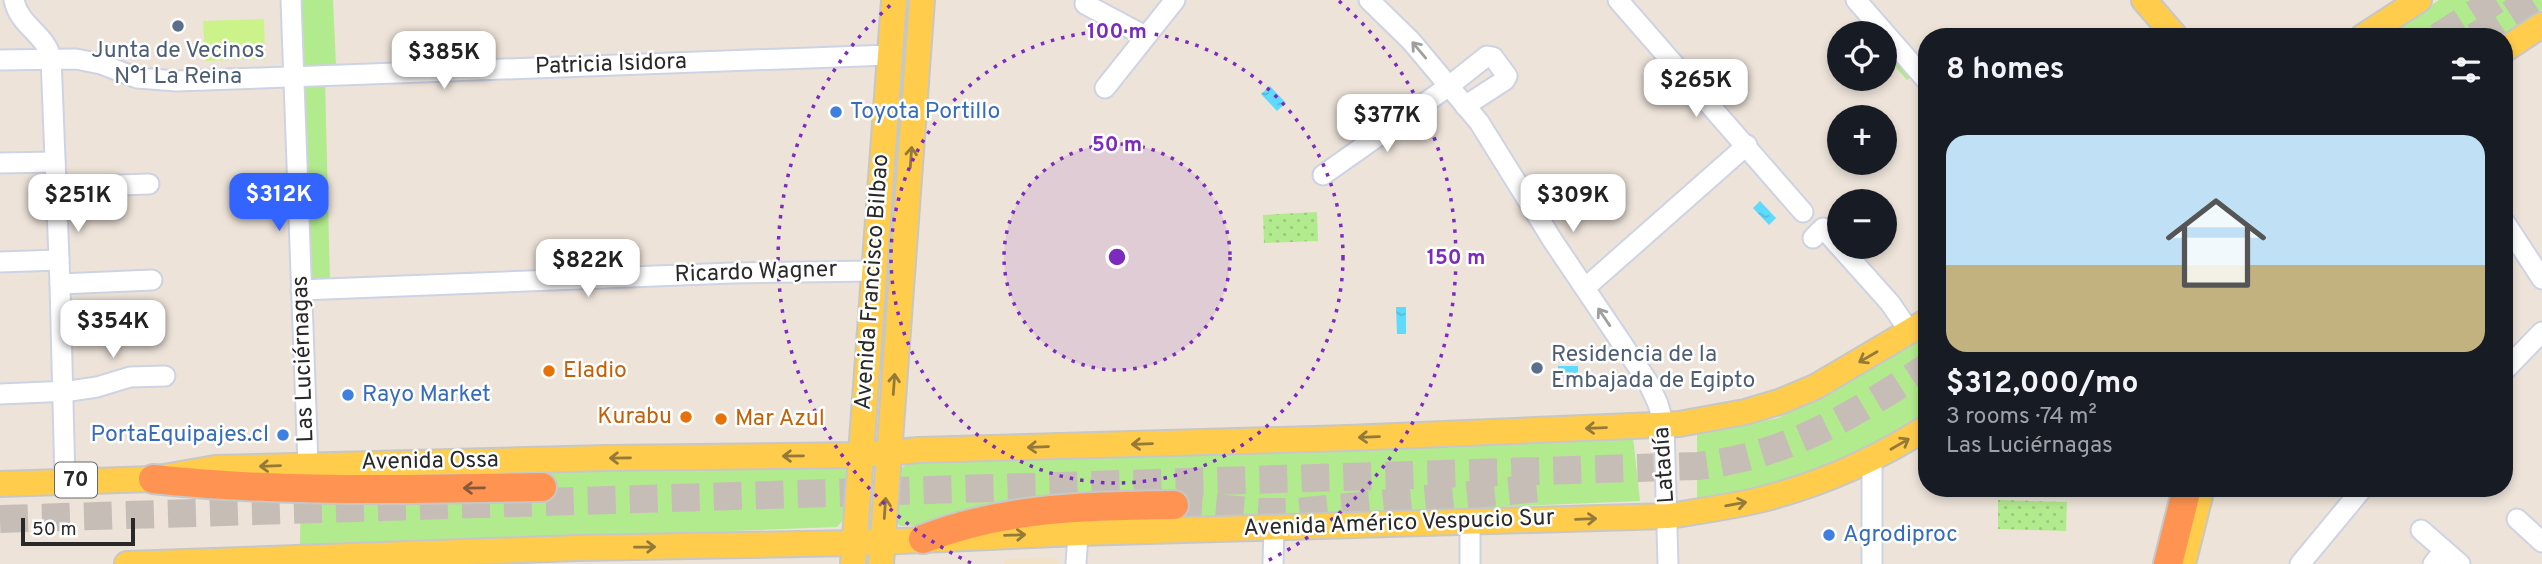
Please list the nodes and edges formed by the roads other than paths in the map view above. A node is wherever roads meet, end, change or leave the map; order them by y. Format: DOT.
graph roads {
  1 [pos="14,0"];
  2 [pos="291,0"];
  3 [pos="894,0"];
  4 [pos="922,0"];
  5 [pos="1086,0"];
  6 [pos="1175,0"];
  7 [pos="1369,0"];
  8 [pos="1618,0"];
  9 [pos="1856,0"];
  10 [pos="2144,0"];
  11 [pos="2418,0"];
  12 [pos="2542,25"];
  13 [pos="2168,28"];
  14 [pos="2376,28"];
  15 [pos="1145,36"];
  16 [pos="2513,44"];
  17 [pos="890,55"];
  18 [pos="51,58"];
  19 [pos="0,60"];
  20 [pos="1918,71"];
  21 [pos="294,76"];
  22 [pos="1449,86"];
  23 [pos="1105,88"];
  24 [pos="1465,106"];
  25 [pos="1747,145"];
  26 [pos="55,162"];
  27 [pos="0,163"];
  28 [pos="1323,175"];
  29 [pos="149,184"];
  30 [pos="56,187"];
  31 [pos="1803,212"];
  32 [pos="1827,233"];
  33 [pos="2513,235"];
  34 [pos="1812,238"];
  35 [pos="1851,259"];
  36 [pos="59,260"];
  37 [pos="0,262"];
  38 [pos="874,271"];
  39 [pos="2542,279"];
  40 [pos="152,280"];
  41 [pos="60,284"];
  42 [pos="1585,288"];
  43 [pos="302,290"];
  44 [pos="1918,327"];
  45 [pos="2542,332"];
  46 [pos="2513,362"];
  47 [pos="165,376"];
  48 [pos="63,391"];
  49 [pos="0,394"];
  50 [pos="1664,425"];
  51 [pos="1918,432"];
  52 [pos="889,452"];
  53 [pos="861,455"];
  54 [pos="1872,459"];
  55 [pos="308,466"];
  56 [pos="153,479"];
  57 [pos="65,481"];
  58 [pos="0,484"];
  59 [pos="542,486"];
  60 [pos="2173,497"];
  61 [pos="2187,497"];
  62 [pos="2200,497"];
  63 [pos="2356,497"];
  64 [pos="1174,505"];
  65 [pos="1668,516"];
  66 [pos="2517,519"];
  67 [pos="1470,523"];
  68 [pos="1274,527"];
  69 [pos="2421,530"];
  70 [pos="1078,533"];
  71 [pos="923,539"];
  72 [pos="2542,542"];
  73 [pos="882,553"];
  74 [pos="854,554"];
  75 [pos="577,556"];
  76 [pos="2438,557"];
  77 [pos="312,560"];
  78 [pos="2184,562"];
  79 [pos="127,564"];
  80 [pos="1076,564"];
  81 [pos="1273,564"];
  82 [pos="1470,564"];
  83 [pos="1668,564"];
  84 [pos="1872,564"];
  85 [pos="2155,564"];
  86 [pos="2300,564"];
  87 [pos="2460,564"];
  1 -- 18 [label="street"];
  2 -- 21 [label="street, Las Luciérnagas"];
  3 -- 17 [label="main road, Avenida Francisco Bilbao"];
  52 -- 4 [label="main road, Avenida Francisco Bilbao, one-way"];
  5 -- 15 [label="street"];
  6 -- 15 [label="street"];
  22 -- 7 [label="street, Latadía, one-way"];
  8 -- 25 [label="street"];
  9 -- 20 [label="street"];
  10 -- 13 [label="main road"];
  11 -- 14 [label="main road"];
  12 -- 16 [label="main road"];
  15 -- 23 [label="street"];
  17 -- 21 [label="street, Patricia Isidora"];
  17 -- 38 [label="main road, Avenida Francisco Bilbao"];
  18 -- 19 [label="street, Patricia Isidora"];
  18 -- 21 [label="street, Patricia Isidora"];
  18 -- 26 [label="street"];
  21 -- 43 [label="street, Las Luciérnagas"];
  22 -- 24 [label="street, Latadía"];
  22 -- 24 [label="street"];
  22 -- 28 [label="street"];
  24 -- 42 [label="street, Latadía"];
  25 -- 31 [label="street"];
  25 -- 42 [label="street"];
  26 -- 27 [label="street"];
  26 -- 30 [label="street"];
  29 -- 30 [label="street"];
  30 -- 36 [label="street"];
  32 -- 34 [label="street"];
  33 -- 39 [label="street"];
  35 -- 44 [label="street"];
  36 -- 37 [label="street"];
  36 -- 41 [label="street"];
  38 -- 43 [label="street, Ricardo Wagner"];
  38 -- 53 [label="main road, Avenida Francisco Bilbao"];
  40 -- 41 [label="street"];
  41 -- 48 [label="street"];
  50 -- 42 [label="street, Latadía, one-way"];
  43 -- 55 [label="street, Las Luciérnagas"];
  44 -- 50 [label="main road, one-way"];
  45 -- 46 [label="street"];
  47 -- 48 [label="street"];
  48 -- 49 [label="street"];
  48 -- 57 [label="street"];
  50 -- 52 [label="main road, one-way"];
  50 -- 65 [label="street, Latadía"];
  54 -- 51 [label="main road, Avenida Américo Vespucio Sur, one-way"];
  52 -- 53 [label="main road"];
  73 -- 52 [label="main road, Avenida Francisco Bilbao, one-way"];
  53 -- 55 [label="main road, Avenida Ossa, one-way"];
  53 -- 74 [label="main road, Avenida Francisco Bilbao"];
  65 -- 54 [label="main road, Avenida Américo Vespucio Sur, one-way"];
  54 -- 84 [label="street"];
  55 -- 56 [label="main road, Avenida Ossa, one-way"];
  56 -- 57 [label="main road, Avenida Ossa / 70"];
  59 -- 56 [label="highway, one-way"];
  57 -- 58 [label="main road, Avenida Ossa / 70"];
  60 -- 85 [label="main road"];
  61 -- 78 [label="highway"];
  62 -- 78 [label="main road"];
  63 -- 86 [label="street"];
  64 -- 71 [label="highway"];
  67 -- 65 [label="main road, Avenida Américo Vespucio Sur, one-way"];
  65 -- 83 [label="street, Latadía"];
  66 -- 72 [label="street"];
  67 -- 68 [label="main road, Avenida Américo Vespucio Sur"];
  67 -- 82 [label="street"];
  68 -- 70 [label="main road, Avenida Américo Vespucio Sur"];
  68 -- 81 [label="street"];
  69 -- 76 [label="street"];
  71 -- 70 [label="main road, Avenida Américo Vespucio Sur, one-way"];
  70 -- 80 [label="street"];
  71 -- 73 [label="main road, Avenida Américo Vespucio Sur"];
  73 -- 74 [label="main road, Avenida Américo Vespucio Sur"];
  75 -- 74 [label="main road, one-way"];
  75 -- 77 [label="main road"];
  76 -- 87 [label="street"];
  77 -- 79 [label="main road"];
}
